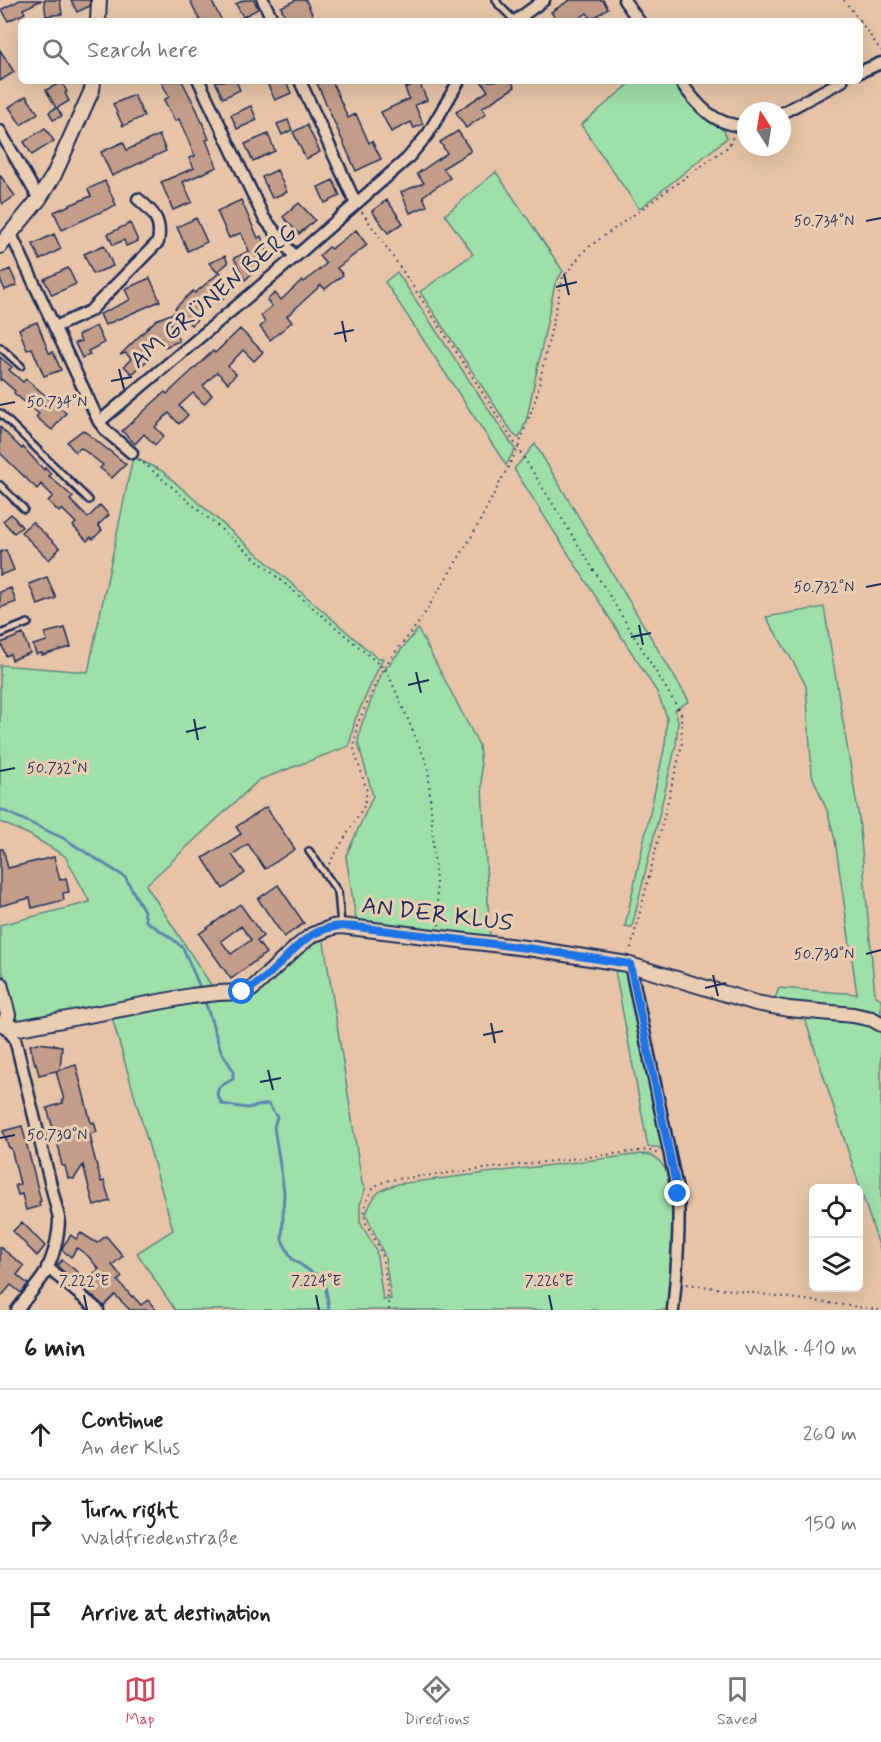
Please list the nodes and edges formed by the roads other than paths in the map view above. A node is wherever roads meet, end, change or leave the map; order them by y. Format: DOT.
graph roads {
  1 [pos="99,0"];
  2 [pos="263,0"];
  3 [pos="496,0"];
  4 [pos="544,0"];
  5 [pos="624,0"];
  6 [pos="98,18"];
  7 [pos="272,18"];
  8 [pos="512,18"];
  9 [pos="519,18"];
  10 [pos="637,18"];
  11 [pos="881,63"];
  12 [pos="863,71"];
  13 [pos="93,84"];
  14 [pos="200,84"];
  15 [pos="301,84"];
  16 [pos="457,84"];
  17 [pos="683,84"];
  18 [pos="836,84"];
  19 [pos="791,108"];
  20 [pos="737,125"];
  21 [pos="0,131"];
  22 [pos="39,199"];
  23 [pos="138,199"];
  24 [pos="356,204"];
  25 [pos="11,234"];
  26 [pos="0,246"];
  27 [pos="295,257"];
  28 [pos="55,327"];
  29 [pos="0,348"];
  30 [pos="21,366"];
  31 [pos="0,413"];
  32 [pos="99,422"];
  33 [pos="132,453"];
  34 [pos="0,485"];
  35 [pos="88,500"];
  36 [pos="24,509"];
  37 [pos="28,623"];
  38 [pos="0,634"];
  39 [pos="309,851"];
  40 [pos="341,926"];
  41 [pos="628,964"];
  42 [pos="0,984"];
  43 [pos="881,1024"];
  44 [pos="2,1026"];
  45 [pos="47,1267"];
  46 [pos="17,1310"];
  47 [pos="98,1310"];
  48 [pos="673,1310"];
  1 -- 6 [label="street"];
  2 -- 7 [label="street"];
  3 -- 8 [label="lane"];
  4 -- 9 [label="street"];
  5 -- 10 [label="street"];
  11 -- 12 [label="street"];
  13 -- 22 [label="street"];
  14 -- 27 [label="street"];
  15 -- 24 [label="street"];
  16 -- 24 [label="street, AM GRÜNEN BERG"];
  17 -- 20 [label="street"];
  18 -- 19 [label="street"];
  21 -- 22 [label="street"];
  22 -- 25 [label="street"];
  23 -- 28 [label="street"];
  24 -- 27 [label="street, AM GRÜNEN BERG"];
  25 -- 26 [label="street"];
  25 -- 28 [label="street"];
  27 -- 32 [label="street, AM GRÜNEN BERG"];
  28 -- 32 [label="street"];
  29 -- 30 [label="lane"];
  31 -- 35 [label="lane"];
  32 -- 33 [label="street"];
  34 -- 36 [label="lane"];
  37 -- 38 [label="lane"];
  39 -- 40 [label="lane"];
  40 -- 41 [label="street, AN DER KLUS"];
  40 -- 44 [label="street, AN DER KLUS"];
  41 -- 43 [label="street, AN DER KLUS"];
  41 -- 48 [label="street"];
  42 -- 44 [label="street"];
  44 -- 45 [label="street"];
  45 -- 46 [label="street"];
  45 -- 47 [label="street"];
}
